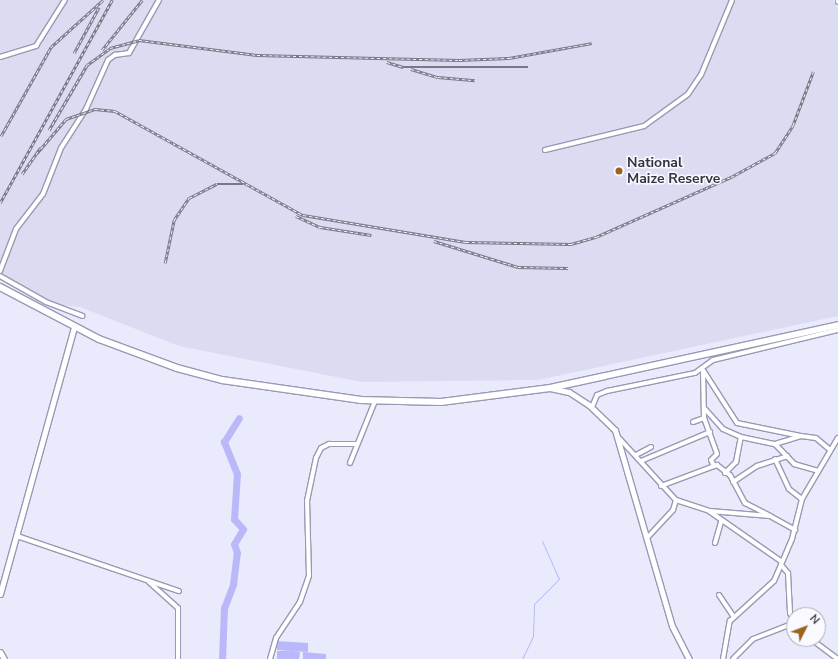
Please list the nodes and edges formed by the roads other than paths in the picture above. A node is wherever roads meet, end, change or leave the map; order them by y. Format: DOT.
graph roads {
  1 [pos="65,0"];
  2 [pos="159,0"];
  3 [pos="732,0"];
  4 [pos="0,57"];
  5 [pos="544,150"];
  6 [pos="0,271"];
  7 [pos="0,276"];
  8 [pos="0,287"];
  9 [pos="82,316"];
  10 [pos="838,325"];
  11 [pos="74,327"];
  12 [pos="838,330"];
  13 [pos="709,354"];
  14 [pos="705,364"];
  15 [pos="703,370"];
  16 [pos="550,388"];
  17 [pos="375,401"];
  18 [pos="592,407"];
  19 [pos="705,409"];
  20 [pos="704,418"];
  21 [pos="693,422"];
  22 [pos="710,432"];
  23 [pos="801,436"];
  24 [pos="618,437"];
  25 [pos="741,437"];
  26 [pos="838,438"];
  27 [pos="357,444"];
  28 [pos="775,444"];
  29 [pos="651,447"];
  30 [pos="829,449"];
  31 [pos="636,455"];
  32 [pos="787,456"];
  33 [pos="775,460"];
  34 [pos="641,461"];
  35 [pos="350,463"];
  36 [pos="714,466"];
  37 [pos="818,471"];
  38 [pos="726,473"];
  39 [pos="733,482"];
  40 [pos="661,486"];
  41 [pos="802,499"];
  42 [pos="676,500"];
  43 [pos="709,511"];
  44 [pos="770,516"];
  45 [pos="721,522"];
  46 [pos="795,530"];
  47 [pos="17,536"];
  48 [pos="647,538"];
  49 [pos="715,543"];
  50 [pos="782,564"];
  51 [pos="148,580"];
  52 [pos="179,591"];
  53 [pos="0,594"];
  54 [pos="719,595"];
  55 [pos="790,607"];
  56 [pos="733,616"];
  57 [pos="786,625"];
  58 [pos="822,647"];
  59 [pos="0,652"];
  60 [pos="4,659"];
  61 [pos="178,659"];
  62 [pos="270,659"];
  63 [pos="689,659"];
  64 [pos="723,659"];
  65 [pos="733,659"];
  66 [pos="838,659"];
  1 -- 4 [label="street"];
  2 -- 6 [label="street"];
  3 -- 5 [label="street"];
  7 -- 9 [label="street"];
  8 -- 11 [label="highway"];
  10 -- 13 [label="highway"];
  11 -- 17 [label="highway"];
  11 -- 47 [label="street"];
  12 -- 14 [label="street"];
  13 -- 14 [label="street"];
  13 -- 16 [label="highway"];
  14 -- 15 [label="street"];
  14 -- 18 [label="street"];
  15 -- 19 [label="street"];
  15 -- 23 [label="street"];
  16 -- 17 [label="highway"];
  16 -- 18 [label="street"];
  17 -- 27 [label="street"];
  18 -- 24 [label="street"];
  19 -- 20 [label="street"];
  19 -- 25 [label="street"];
  20 -- 21 [label="street"];
  20 -- 22 [label="street"];
  22 -- 34 [label="street"];
  22 -- 36 [label="street"];
  23 -- 28 [label="street"];
  23 -- 30 [label="street"];
  24 -- 31 [label="street"];
  24 -- 48 [label="street"];
  25 -- 28 [label="street"];
  25 -- 38 [label="street"];
  26 -- 30 [label="street"];
  27 -- 35 [label="street"];
  27 -- 62 [label="street"];
  28 -- 32 [label="street"];
  29 -- 31 [label="street"];
  30 -- 37 [label="street"];
  31 -- 34 [label="street"];
  32 -- 33 [label="street"];
  32 -- 37 [label="street"];
  33 -- 39 [label="street"];
  33 -- 41 [label="street"];
  34 -- 40 [label="street"];
  36 -- 38 [label="street"];
  36 -- 40 [label="street"];
  37 -- 41 [label="street"];
  38 -- 39 [label="street"];
  39 -- 44 [label="street"];
  40 -- 42 [label="street"];
  41 -- 46 [label="street"];
  42 -- 43 [label="street"];
  42 -- 48 [label="street"];
  43 -- 44 [label="street"];
  43 -- 45 [label="street"];
  44 -- 46 [label="street"];
  45 -- 49 [label="street"];
  45 -- 50 [label="street"];
  46 -- 50 [label="street"];
  47 -- 51 [label="street"];
  47 -- 53 [label="street"];
  48 -- 63 [label="street"];
  50 -- 55 [label="street"];
  50 -- 56 [label="street"];
  51 -- 52 [label="street"];
  51 -- 61 [label="street"];
  54 -- 56 [label="street"];
  56 -- 64 [label="street"];
  57 -- 65 [label="street"];
  58 -- 66 [label="street"];
  59 -- 60 [label="street"];
}
